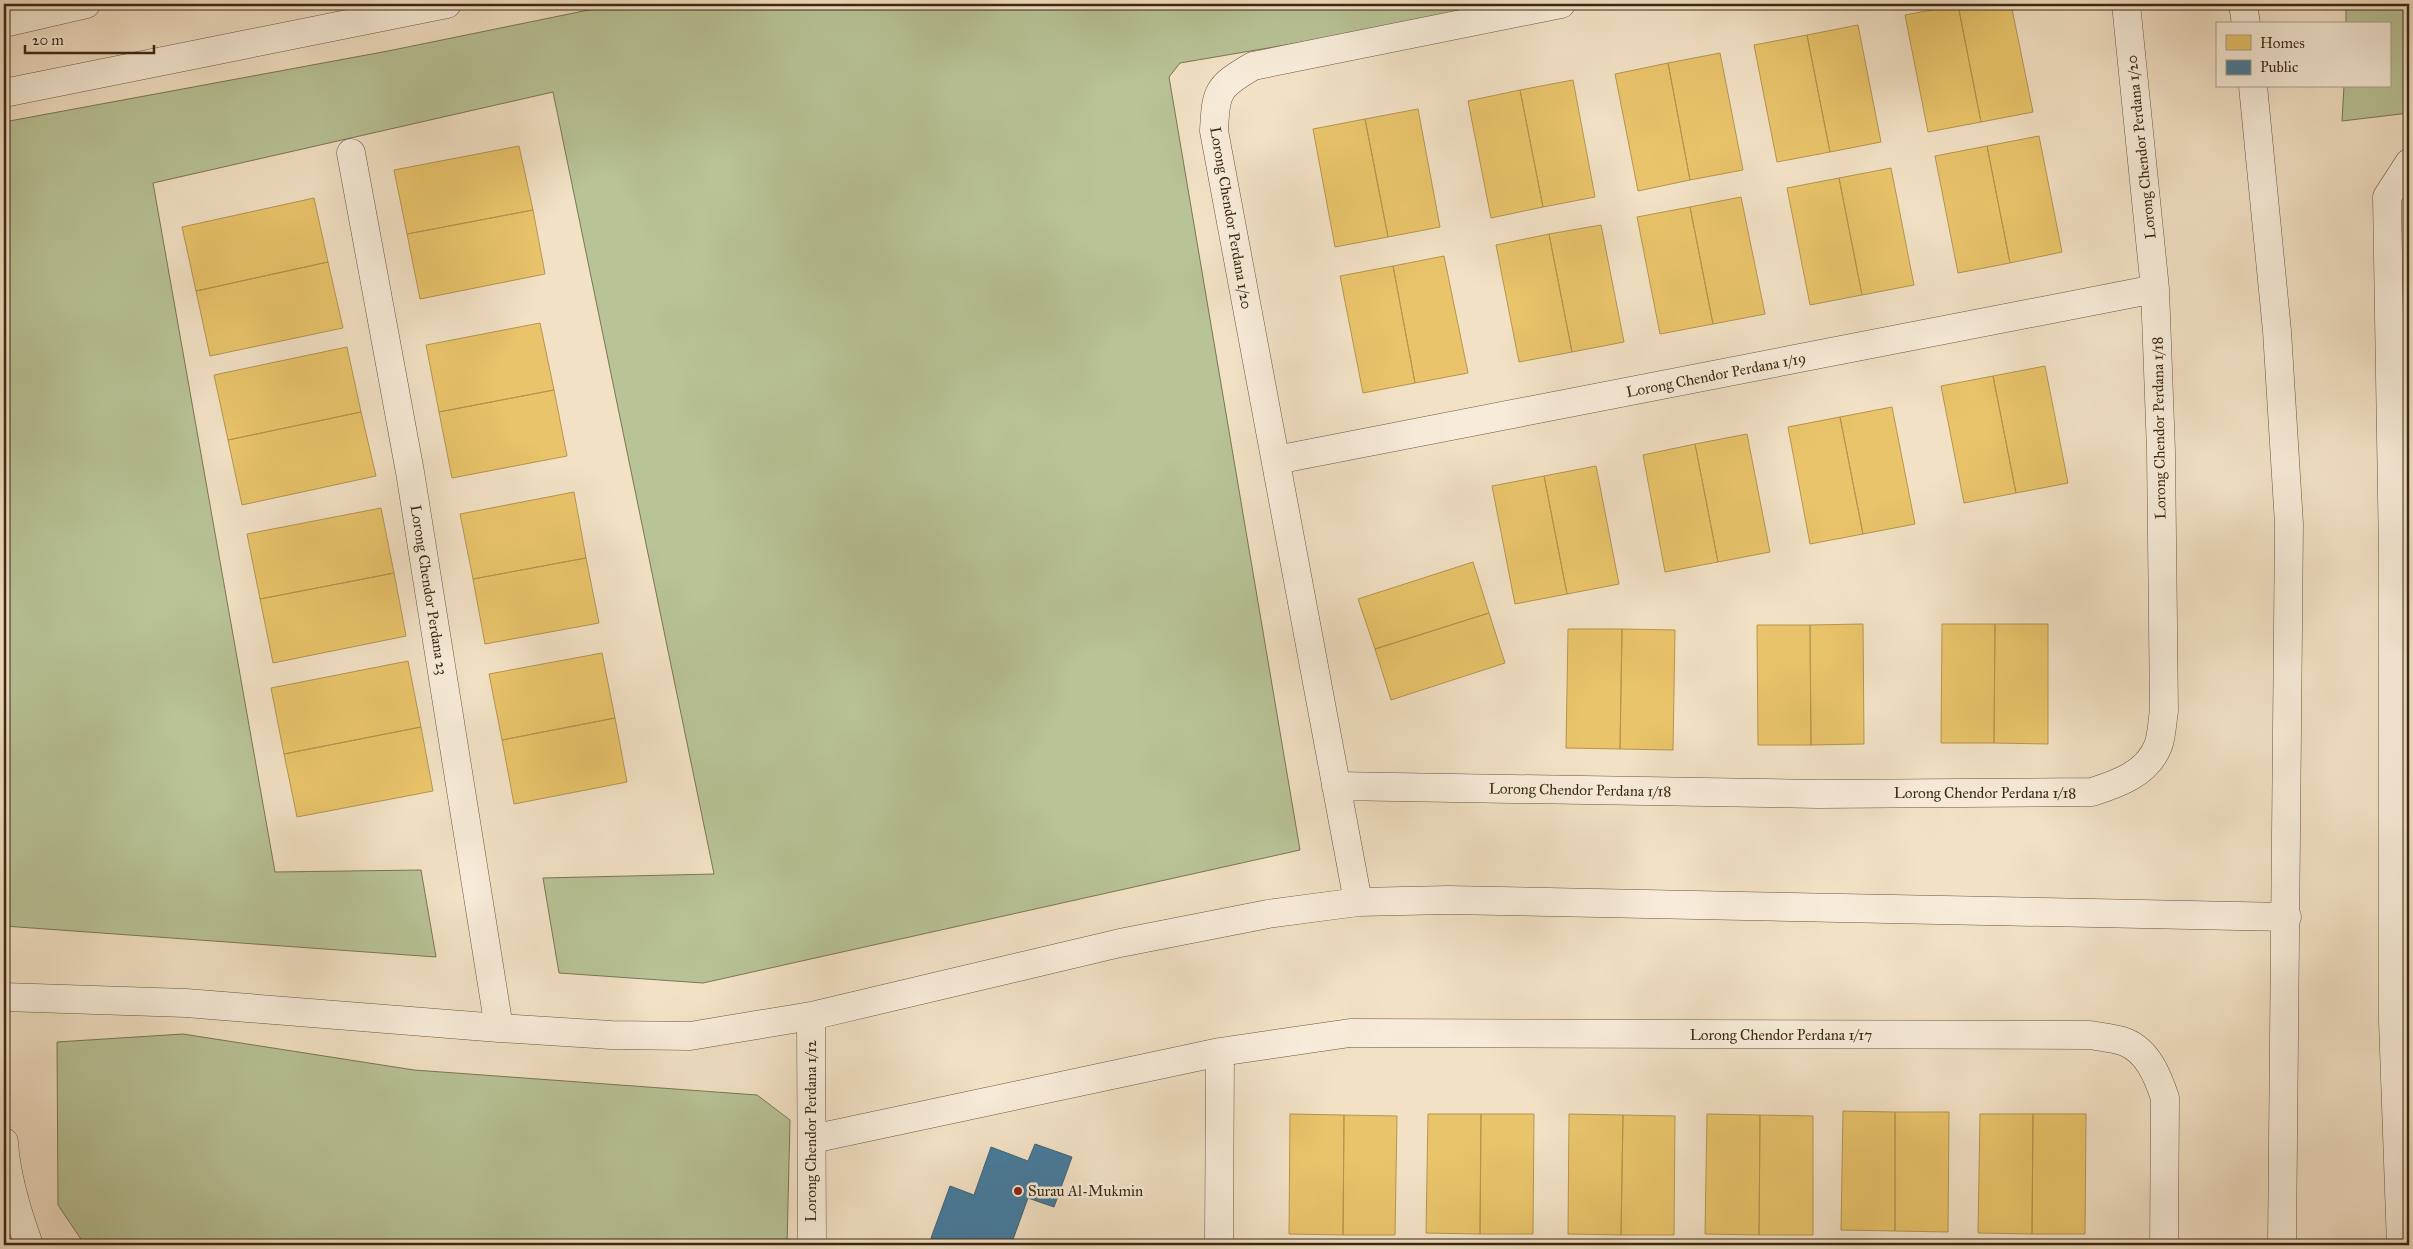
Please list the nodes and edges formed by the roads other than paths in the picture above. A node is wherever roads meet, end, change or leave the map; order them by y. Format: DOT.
graph roads {
  1 [pos="86,4"];
  2 [pos="447,4"];
  3 [pos="1561,4"];
  4 [pos="2126,4"];
  5 [pos="2243,4"];
  6 [pos="364,12"];
  7 [pos="2246,22"];
  8 [pos="4,24"];
  9 [pos="2253,88"];
  10 [pos="4,93"];
  11 [pos="350,153"];
  12 [pos="2409,163"];
  13 [pos="2155,289"];
  14 [pos="1276,460"];
  15 [pos="2401,553"];
  16 [pos="1336,786"];
  17 [pos="1358,902"];
  18 [pos="2287,917"];
  19 [pos="4,997"];
  20 [pos="811,1016"];
  21 [pos="2401,1021"];
  22 [pos="499,1028"];
  23 [pos="1220,1052"];
  24 [pos="812,1139"];
  25 [pos="4,1142"];
  26 [pos="2404,1243"];
  27 [pos="29,1245"];
  28 [pos="812,1245"];
  29 [pos="1219,1245"];
  30 [pos="2164,1245"];
  31 [pos="2282,1245"];
  1 -- 8 [label="street"];
  2 -- 6 [label="street"];
  3 -- 14 [label="street, Lorong Chendor Perdana 1/20"];
  4 -- 13 [label="street, Lorong Chendor Perdana 1/20"];
  5 -- 7 [label="street"];
  6 -- 10 [label="street"];
  9 -- 18 [label="street"];
  11 -- 22 [label="street, Lorong Chendor Perdana 23"];
  12 -- 15 [label="street"];
  13 -- 14 [label="street, Lorong Chendor Perdana 1/19"];
  13 -- 16 [label="street, Lorong Chendor Perdana 1/18"];
  14 -- 16 [label="street, Lorong Chendor Perdana 1/20"];
  15 -- 21 [label="street"];
  16 -- 17 [label="street, Lorong Chendor Perdana 1/20"];
  17 -- 18 [label="street"];
  17 -- 20 [label="street"];
  18 -- 31 [label="street"];
  19 -- 22 [label="street"];
  20 -- 22 [label="street"];
  20 -- 24 [label="street, Lorong Chendor Perdana 1/12"];
  21 -- 26 [label="street"];
  23 -- 24 [label="street, Lorong Chendor Perdana 1/17"];
  23 -- 29 [label="street"];
  23 -- 30 [label="street, Lorong Chendor Perdana 1/17"];
  24 -- 28 [label="street, Lorong Chendor Perdana 1/12"];
  25 -- 27 [label="street"];
}
